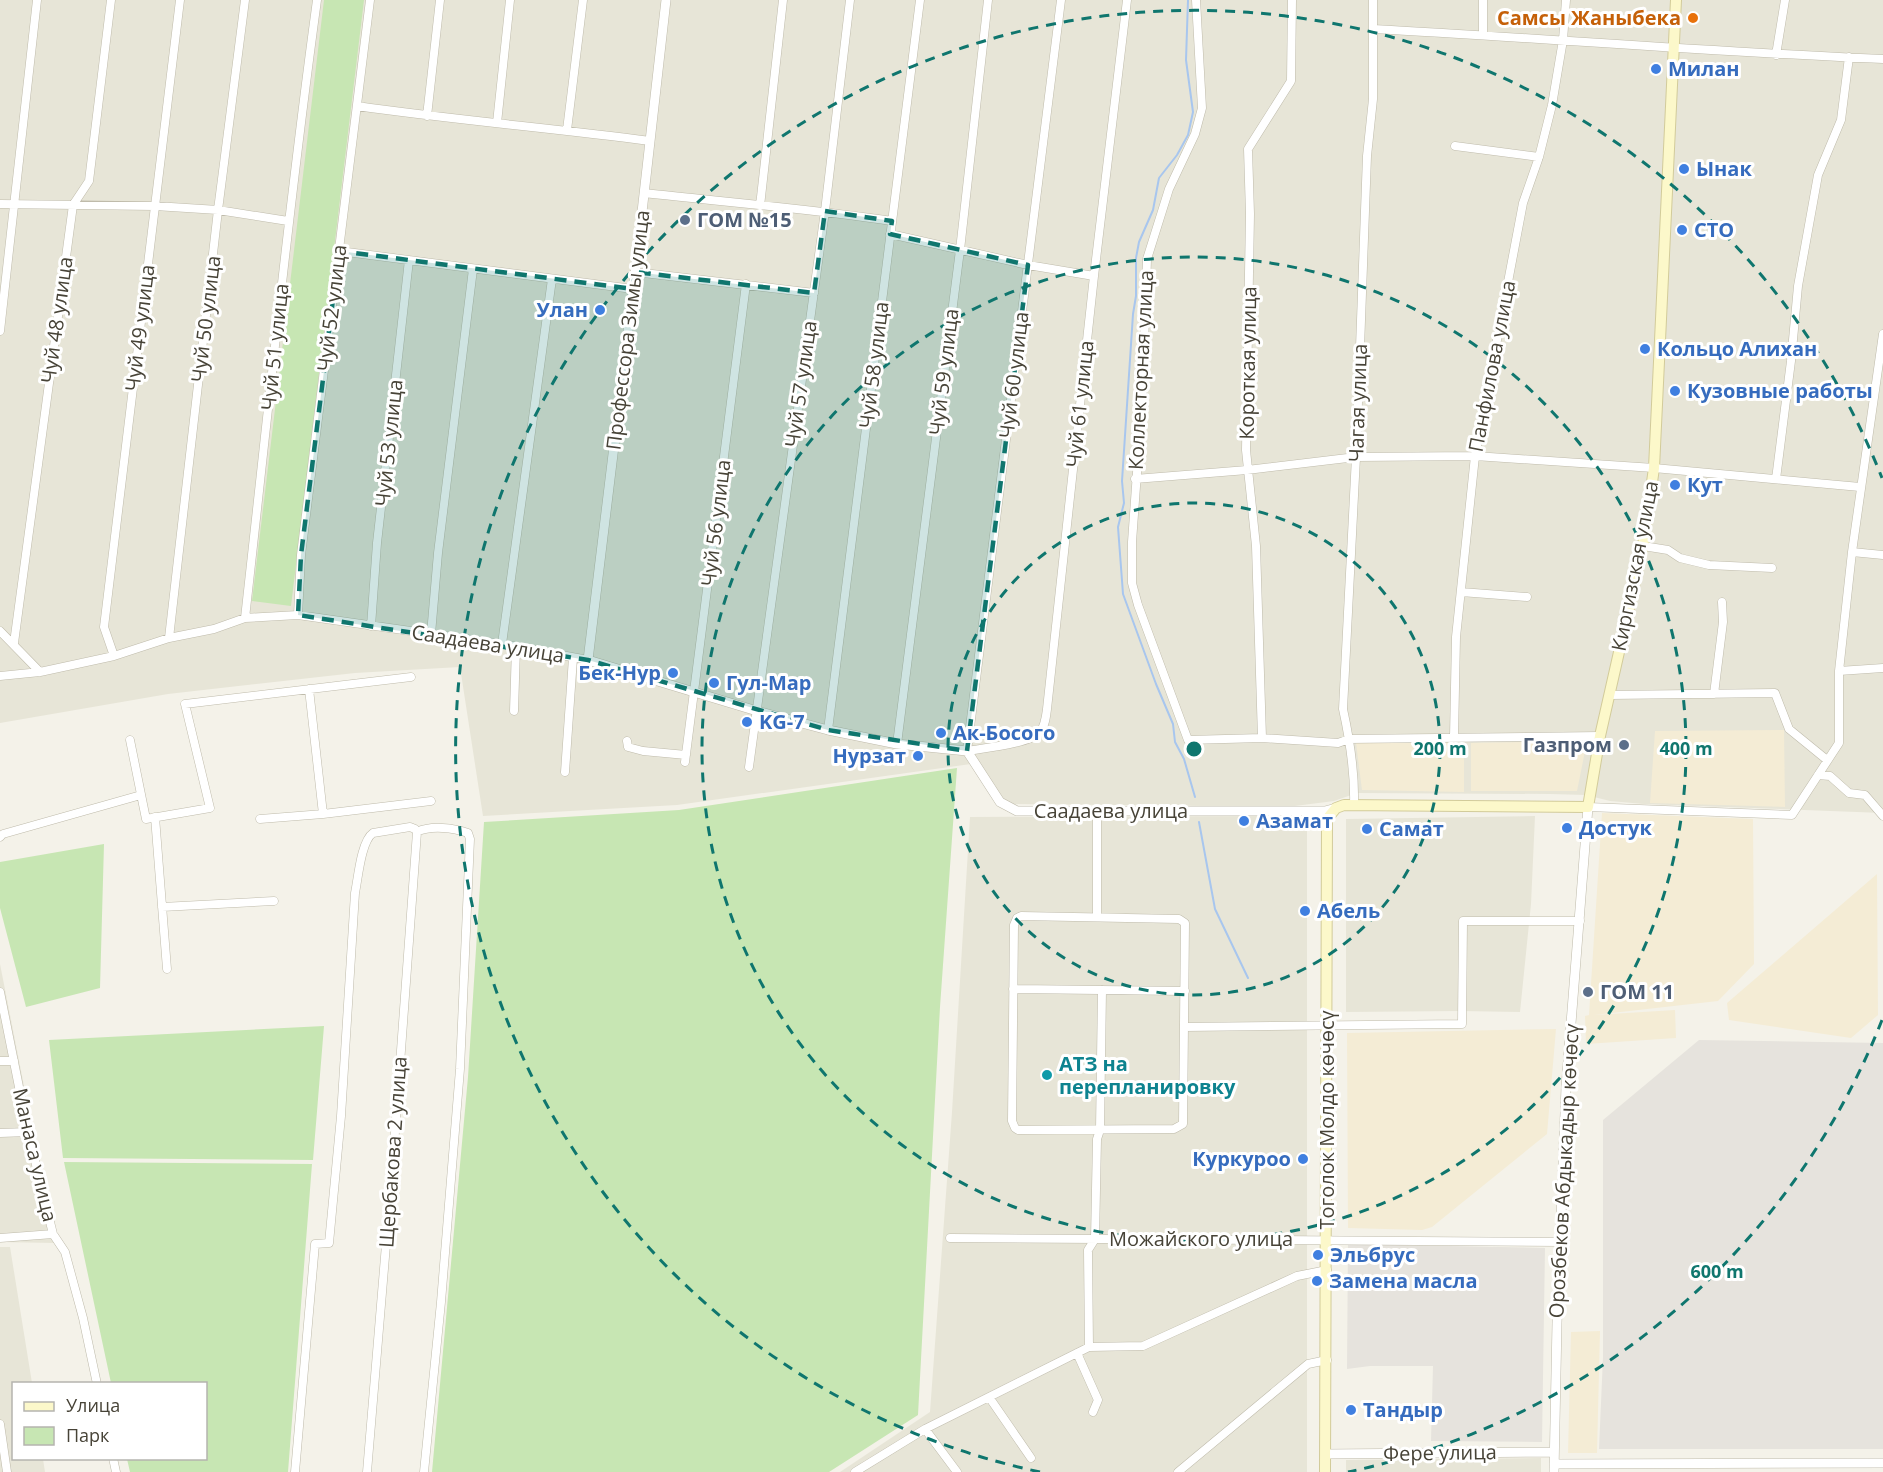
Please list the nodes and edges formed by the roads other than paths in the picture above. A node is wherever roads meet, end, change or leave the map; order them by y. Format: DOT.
graph roads {
  1 [pos="38,0"];
  2 [pos="111,0"];
  3 [pos="180,0"];
  4 [pos="245,0"];
  5 [pos="316,0"];
  6 [pos="370,0"];
  7 [pos="440,0"];
  8 [pos="510,0"];
  9 [pos="583,0"];
  10 [pos="666,0"];
  11 [pos="783,0"];
  12 [pos="850,0"];
  13 [pos="920,0"];
  14 [pos="988,0"];
  15 [pos="1061,0"];
  16 [pos="1127,0"];
  17 [pos="1196,0"];
  18 [pos="1292,0"];
  19 [pos="1373,0"];
  20 [pos="1483,0"];
  21 [pos="1566,0"];
  22 [pos="1676,0"];
  23 [pos="1785,0"];
  24 [pos="1373,29"];
  25 [pos="1483,35"];
  26 [pos="1563,40"];
  27 [pos="1673,48"];
  28 [pos="1776,55"];
  29 [pos="1849,57"];
  30 [pos="1883,59"];
  31 [pos="357,106"];
  32 [pos="428,116"];
  33 [pos="497,123"];
  34 [pos="567,130"];
  35 [pos="650,141"];
  36 [pos="1455,146"];
  37 [pos="1539,157"];
  38 [pos="644,193"];
  39 [pos="0,204"];
  40 [pos="73,205"];
  41 [pos="14,206"];
  42 [pos="155,206"];
  43 [pos="760,206"];
  44 [pos="218,210"];
  45 [pos="825,211"];
  46 [pos="288,220"];
  47 [pos="892,221"];
  48 [pos="890,234"];
  49 [pos="960,250"];
  50 [pos="339,251"];
  51 [pos="409,260"];
  52 [pos="1028,265"];
  53 [pos="473,269"];
  54 [pos="635,272"];
  55 [pos="1094,276"];
  56 [pos="552,279"];
  57 [pos="746,284"];
  58 [pos="633,289"];
  59 [pos="814,293"];
  60 [pos="0,331"];
  61 [pos="1883,334"];
  62 [pos="1475,456"];
  63 [pos="1356,457"];
  64 [pos="1654,468"];
  65 [pos="1247,470"];
  66 [pos="1776,478"];
  67 [pos="1136,479"];
  68 [pos="1860,487"];
  69 [pos="1643,546"];
  70 [pos="1852,552"];
  71 [pos="1883,555"];
  72 [pos="1772,568"];
  73 [pos="1461,592"];
  74 [pos="1527,597"];
  75 [pos="1722,602"];
  76 [pos="298,615"];
  77 [pos="245,618"];
  78 [pos="371,626"];
  79 [pos="0,631"];
  80 [pos="431,634"];
  81 [pos="169,638"];
  82 [pos="14,644"];
  83 [pos="502,644"];
  84 [pos="516,646"];
  85 [pos="114,656"];
  86 [pos="573,658"];
  87 [pos="588,660"];
  88 [pos="1883,668"];
  89 [pos="1839,671"];
  90 [pos="40,672"];
  91 [pos="0,676"];
  92 [pos="411,677"];
  93 [pos="309,689"];
  94 [pos="694,693"];
  95 [pos="1714,694"];
  96 [pos="1609,695"];
  97 [pos="514,711"];
  98 [pos="757,711"];
  99 [pos="828,730"];
  100 [pos="1600,736"];
  101 [pos="1454,737"];
  102 [pos="1262,738"];
  103 [pos="1349,739"];
  104 [pos="130,740"];
  105 [pos="627,741"];
  106 [pos="897,744"];
  107 [pos="967,751"];
  108 [pos="1827,760"];
  109 [pos="749,767"];
  110 [pos="565,772"];
  111 [pos="1818,774"];
  112 [pos="141,795"];
  113 [pos="431,801"];
  114 [pos="1354,805"];
  115 [pos="1588,807"];
  116 [pos="1336,808"];
  117 [pos="1097,811"];
  118 [pos="323,814"];
  119 [pos="1883,816"];
  120 [pos="155,817"];
  121 [pos="260,819"];
  122 [pos="417,832"];
  123 [pos="0,837"];
  124 [pos="274,901"];
  125 [pos="162,907"];
  126 [pos="1097,917"];
  127 [pos="1580,921"];
  128 [pos="167,969"];
  129 [pos="1013,989"];
  130 [pos="1102,990"];
  131 [pos="1185,991"];
  132 [pos="0,992"];
  133 [pos="3,1020"];
  134 [pos="1327,1026"];
  135 [pos="1184,1027"];
  136 [pos="0,1061"];
  137 [pos="14,1061"];
  138 [pos="1100,1130"];
  139 [pos="28,1132"];
  140 [pos="0,1133"];
  141 [pos="53,1234"];
  142 [pos="0,1238"];
  143 [pos="950,1238"];
  144 [pos="1095,1239"];
  145 [pos="1326,1240"];
  146 [pos="1560,1242"];
  147 [pos="1327,1270"];
  148 [pos="1089,1347"];
  149 [pos="1077,1353"];
  150 [pos="1327,1360"];
  151 [pos="97,1382"];
  152 [pos="989,1397"];
  153 [pos="1093,1412"];
  154 [pos="0,1424"];
  155 [pos="925,1429"];
  156 [pos="1,1445"];
  157 [pos="1554,1452"];
  158 [pos="1326,1454"];
  159 [pos="1031,1458"];
  160 [pos="1883,1463"];
  161 [pos="1554,1468"];
  162 [pos="860,1471"];
  163 [pos="7,1472"];
  164 [pos="295,1472"];
  165 [pos="367,1472"];
  166 [pos="424,1472"];
  167 [pos="957,1472"];
  168 [pos="1178,1472"];
  169 [pos="1325,1472"];
  1 -- 41 [label="street"];
  2 -- 40 [label="street, Чуй 48 улица"];
  3 -- 42 [label="street, Чуй 49 улица"];
  4 -- 44 [label="street, Чуй 50 улица"];
  5 -- 46 [label="street, Чуй 51 улица"];
  6 -- 31 [label="street, Чуй 52 улица"];
  7 -- 32 [label="street"];
  8 -- 33 [label="street"];
  9 -- 34 [label="street"];
  10 -- 35 [label="street, Профессора Зимы улица"];
  11 -- 43 [label="street"];
  12 -- 45 [label="street, Чуй 57 улица"];
  13 -- 47 [label="street, Чуй 58 улица"];
  14 -- 49 [label="street, Чуй 59 улица"];
  15 -- 52 [label="street, Чуй 60 улица"];
  16 -- 55 [label="street, Чуй 61 улица"];
  17 -- 67 [label="street, Коллекторная улица"];
  18 -- 65 [label="street, Короткая улица"];
  19 -- 24 [label="street, Чагая улица"];
  20 -- 25 [label="street"];
  21 -- 26 [label="street, Панфилова улица"];
  22 -- 27 [label="main road, Киргизская улица"];
  23 -- 28 [label="street"];
  24 -- 25 [label="street"];
  24 -- 63 [label="street, Чагая улица"];
  25 -- 26 [label="street"];
  26 -- 27 [label="street"];
  26 -- 37 [label="street, Панфилова улица"];
  27 -- 28 [label="street"];
  27 -- 64 [label="main road, Киргизская улица"];
  28 -- 29 [label="street"];
  29 -- 30 [label="street"];
  29 -- 66 [label="street"];
  31 -- 32 [label="street"];
  31 -- 50 [label="street, Чуй 52 улица"];
  32 -- 33 [label="street"];
  33 -- 34 [label="street"];
  34 -- 35 [label="street"];
  35 -- 38 [label="street, Профессора Зимы улица"];
  36 -- 37 [label="street"];
  37 -- 62 [label="street, Панфилова улица"];
  38 -- 43 [label="street"];
  38 -- 54 [label="street, Профессора Зимы улица"];
  39 -- 41 [label="street"];
  40 -- 41 [label="street"];
  40 -- 42 [label="street"];
  40 -- 82 [label="street, Чуй 48 улица"];
  41 -- 60 [label="street"];
  42 -- 44 [label="street"];
  42 -- 85 [label="street, Чуй 49 улица"];
  43 -- 45 [label="street"];
  44 -- 46 [label="street"];
  44 -- 81 [label="street, Чуй 50 улица"];
  45 -- 47 [label="street"];
  45 -- 59 [label="street, Чуй 57 улица"];
  46 -- 77 [label="street, Чуй 51 улица"];
  47 -- 48 [label="street, Чуй 58 улица"];
  48 -- 49 [label="street"];
  48 -- 99 [label="street, Чуй 58 улица"];
  49 -- 52 [label="street"];
  49 -- 106 [label="street, Чуй 59 улица"];
  50 -- 51 [label="street"];
  50 -- 76 [label="street, Чуй 52 улица"];
  51 -- 53 [label="street"];
  51 -- 78 [label="street, Чуй 53 улица"];
  52 -- 55 [label="street"];
  52 -- 107 [label="street, Чуй 60 улица"];
  53 -- 56 [label="street"];
  53 -- 80 [label="street"];
  54 -- 57 [label="street"];
  54 -- 58 [label="street, Профессора Зимы улица"];
  55 -- 107 [label="street, Чуй 61 улица"];
  56 -- 58 [label="street"];
  56 -- 83 [label="street"];
  57 -- 59 [label="street"];
  57 -- 94 [label="street, Чуй 56 улица"];
  58 -- 87 [label="street, Профессора Зимы улица"];
  59 -- 98 [label="street, Чуй 57 улица"];
  61 -- 68 [label="street"];
  62 -- 63 [label="street"];
  62 -- 64 [label="street"];
  62 -- 73 [label="street, Панфилова улица"];
  63 -- 65 [label="street"];
  63 -- 103 [label="street, Чагая улица"];
  64 -- 66 [label="street"];
  64 -- 69 [label="main road, Киргизская улица"];
  65 -- 67 [label="street"];
  65 -- 102 [label="street, Короткая улица"];
  66 -- 68 [label="street"];
  67 -- 102 [label="street, Коллекторная улица"];
  68 -- 70 [label="street"];
  69 -- 72 [label="street"];
  69 -- 96 [label="main road, Киргизская улица"];
  70 -- 71 [label="street"];
  70 -- 89 [label="street"];
  73 -- 74 [label="street"];
  73 -- 101 [label="street, Панфилова улица"];
  75 -- 95 [label="street"];
  76 -- 77 [label="street, Саадаева улица"];
  76 -- 78 [label="street, Саадаева улица"];
  77 -- 81 [label="street, Саадаева улица"];
  78 -- 80 [label="street, Саадаева улица"];
  79 -- 82 [label="street"];
  80 -- 83 [label="street, Саадаева улица"];
  81 -- 85 [label="street, Саадаева улица"];
  82 -- 90 [label="street"];
  83 -- 84 [label="street, Саадаева улица"];
  84 -- 86 [label="street, Саадаева улица"];
  84 -- 97 [label="street"];
  85 -- 90 [label="street, Саадаева улица"];
  86 -- 87 [label="street, Саадаева улица"];
  86 -- 110 [label="street"];
  87 -- 94 [label="street, Саадаева улица"];
  88 -- 89 [label="street"];
  89 -- 108 [label="street, Саадаева улица"];
  90 -- 91 [label="street, Саадаева улица"];
  92 -- 93 [label="street"];
  93 -- 118 [label="street"];
  93 -- 120 [label="street"];
  94 -- 98 [label="street, Саадаева улица"];
  94 -- 105 [label="street, Чуй 56 улица"];
  95 -- 96 [label="street"];
  95 -- 108 [label="street"];
  96 -- 100 [label="main road, Киргизская улица"];
  98 -- 99 [label="street, Саадаева улица"];
  98 -- 109 [label="street, Чуй 57 улица"];
  99 -- 106 [label="street, Саадаева улица"];
  100 -- 101 [label="street"];
  100 -- 115 [label="main road, Киргизская улица"];
  101 -- 103 [label="street"];
  102 -- 103 [label="street"];
  103 -- 114 [label="street, Чагая улица"];
  104 -- 112 [label="street"];
  106 -- 107 [label="street, Саадаева улица"];
  107 -- 117 [label="street, Саадаева улица"];
  108 -- 111 [label="street, Саадаева улица"];
  111 -- 115 [label="street, Саадаева улица"];
  111 -- 119 [label="street"];
  112 -- 120 [label="street"];
  112 -- 123 [label="street"];
  113 -- 118 [label="street"];
  114 -- 115 [label="main road, Саадаева улица"];
  114 -- 116 [label="main road, Саадаева улица"];
  115 -- 127 [label="street, Орозбеков Абдыкадыр көчөсү"];
  116 -- 117 [label="street, Саадаева улица"];
  116 -- 134 [label="main road, Тоголок Молдо көчөсү"];
  117 -- 126 [label="street"];
  118 -- 121 [label="street"];
  120 -- 125 [label="street"];
  122 -- 164 [label="street"];
  122 -- 165 [label="street, Щербакова 2 улица"];
  122 -- 166 [label="street"];
  124 -- 125 [label="street"];
  125 -- 128 [label="street"];
  126 -- 129 [label="street"];
  126 -- 131 [label="street"];
  127 -- 134 [label="street"];
  127 -- 146 [label="street, Орозбеков Абдыкадыр көчөсү"];
  129 -- 130 [label="street"];
  129 -- 138 [label="street"];
  130 -- 131 [label="street"];
  130 -- 138 [label="street"];
  131 -- 135 [label="street"];
  132 -- 133 [label="street, Манаса улица"];
  133 -- 137 [label="street, Манаса улица"];
  134 -- 135 [label="street"];
  134 -- 145 [label="main road, Тоголок Молдо көчөсү"];
  135 -- 138 [label="street"];
  136 -- 137 [label="street"];
  137 -- 139 [label="street, Манаса улица"];
  138 -- 144 [label="street"];
  139 -- 140 [label="street"];
  139 -- 141 [label="street, Манаса улица"];
  141 -- 142 [label="street"];
  141 -- 151 [label="street, Манаса улица"];
  143 -- 144 [label="street, Можайского улица"];
  144 -- 145 [label="street, Можайского улица"];
  144 -- 148 [label="street"];
  145 -- 146 [label="street, Можайского улица"];
  145 -- 147 [label="main road, Тоголок Молдо көчөсү"];
  146 -- 157 [label="street, Орозбеков Абдыкадыр көчөсү"];
  147 -- 148 [label="street"];
  147 -- 150 [label="main road, Тоголок Молдо көчөсү"];
  148 -- 149 [label="street"];
  149 -- 152 [label="street"];
  149 -- 153 [label="street"];
  150 -- 158 [label="main road, Тоголок Молдо көчөсү"];
  150 -- 168 [label="street"];
  152 -- 155 [label="street"];
  152 -- 159 [label="street"];
  154 -- 156 [label="street"];
  155 -- 162 [label="street"];
  155 -- 167 [label="street"];
  156 -- 163 [label="street"];
  157 -- 158 [label="street, Фере улица"];
  157 -- 161 [label="street, Орозбеков Абдыкадыр көчөсү"];
  158 -- 169 [label="main road, Тоголок Молдо көчөсү"];
  160 -- 161 [label="street"];
}
